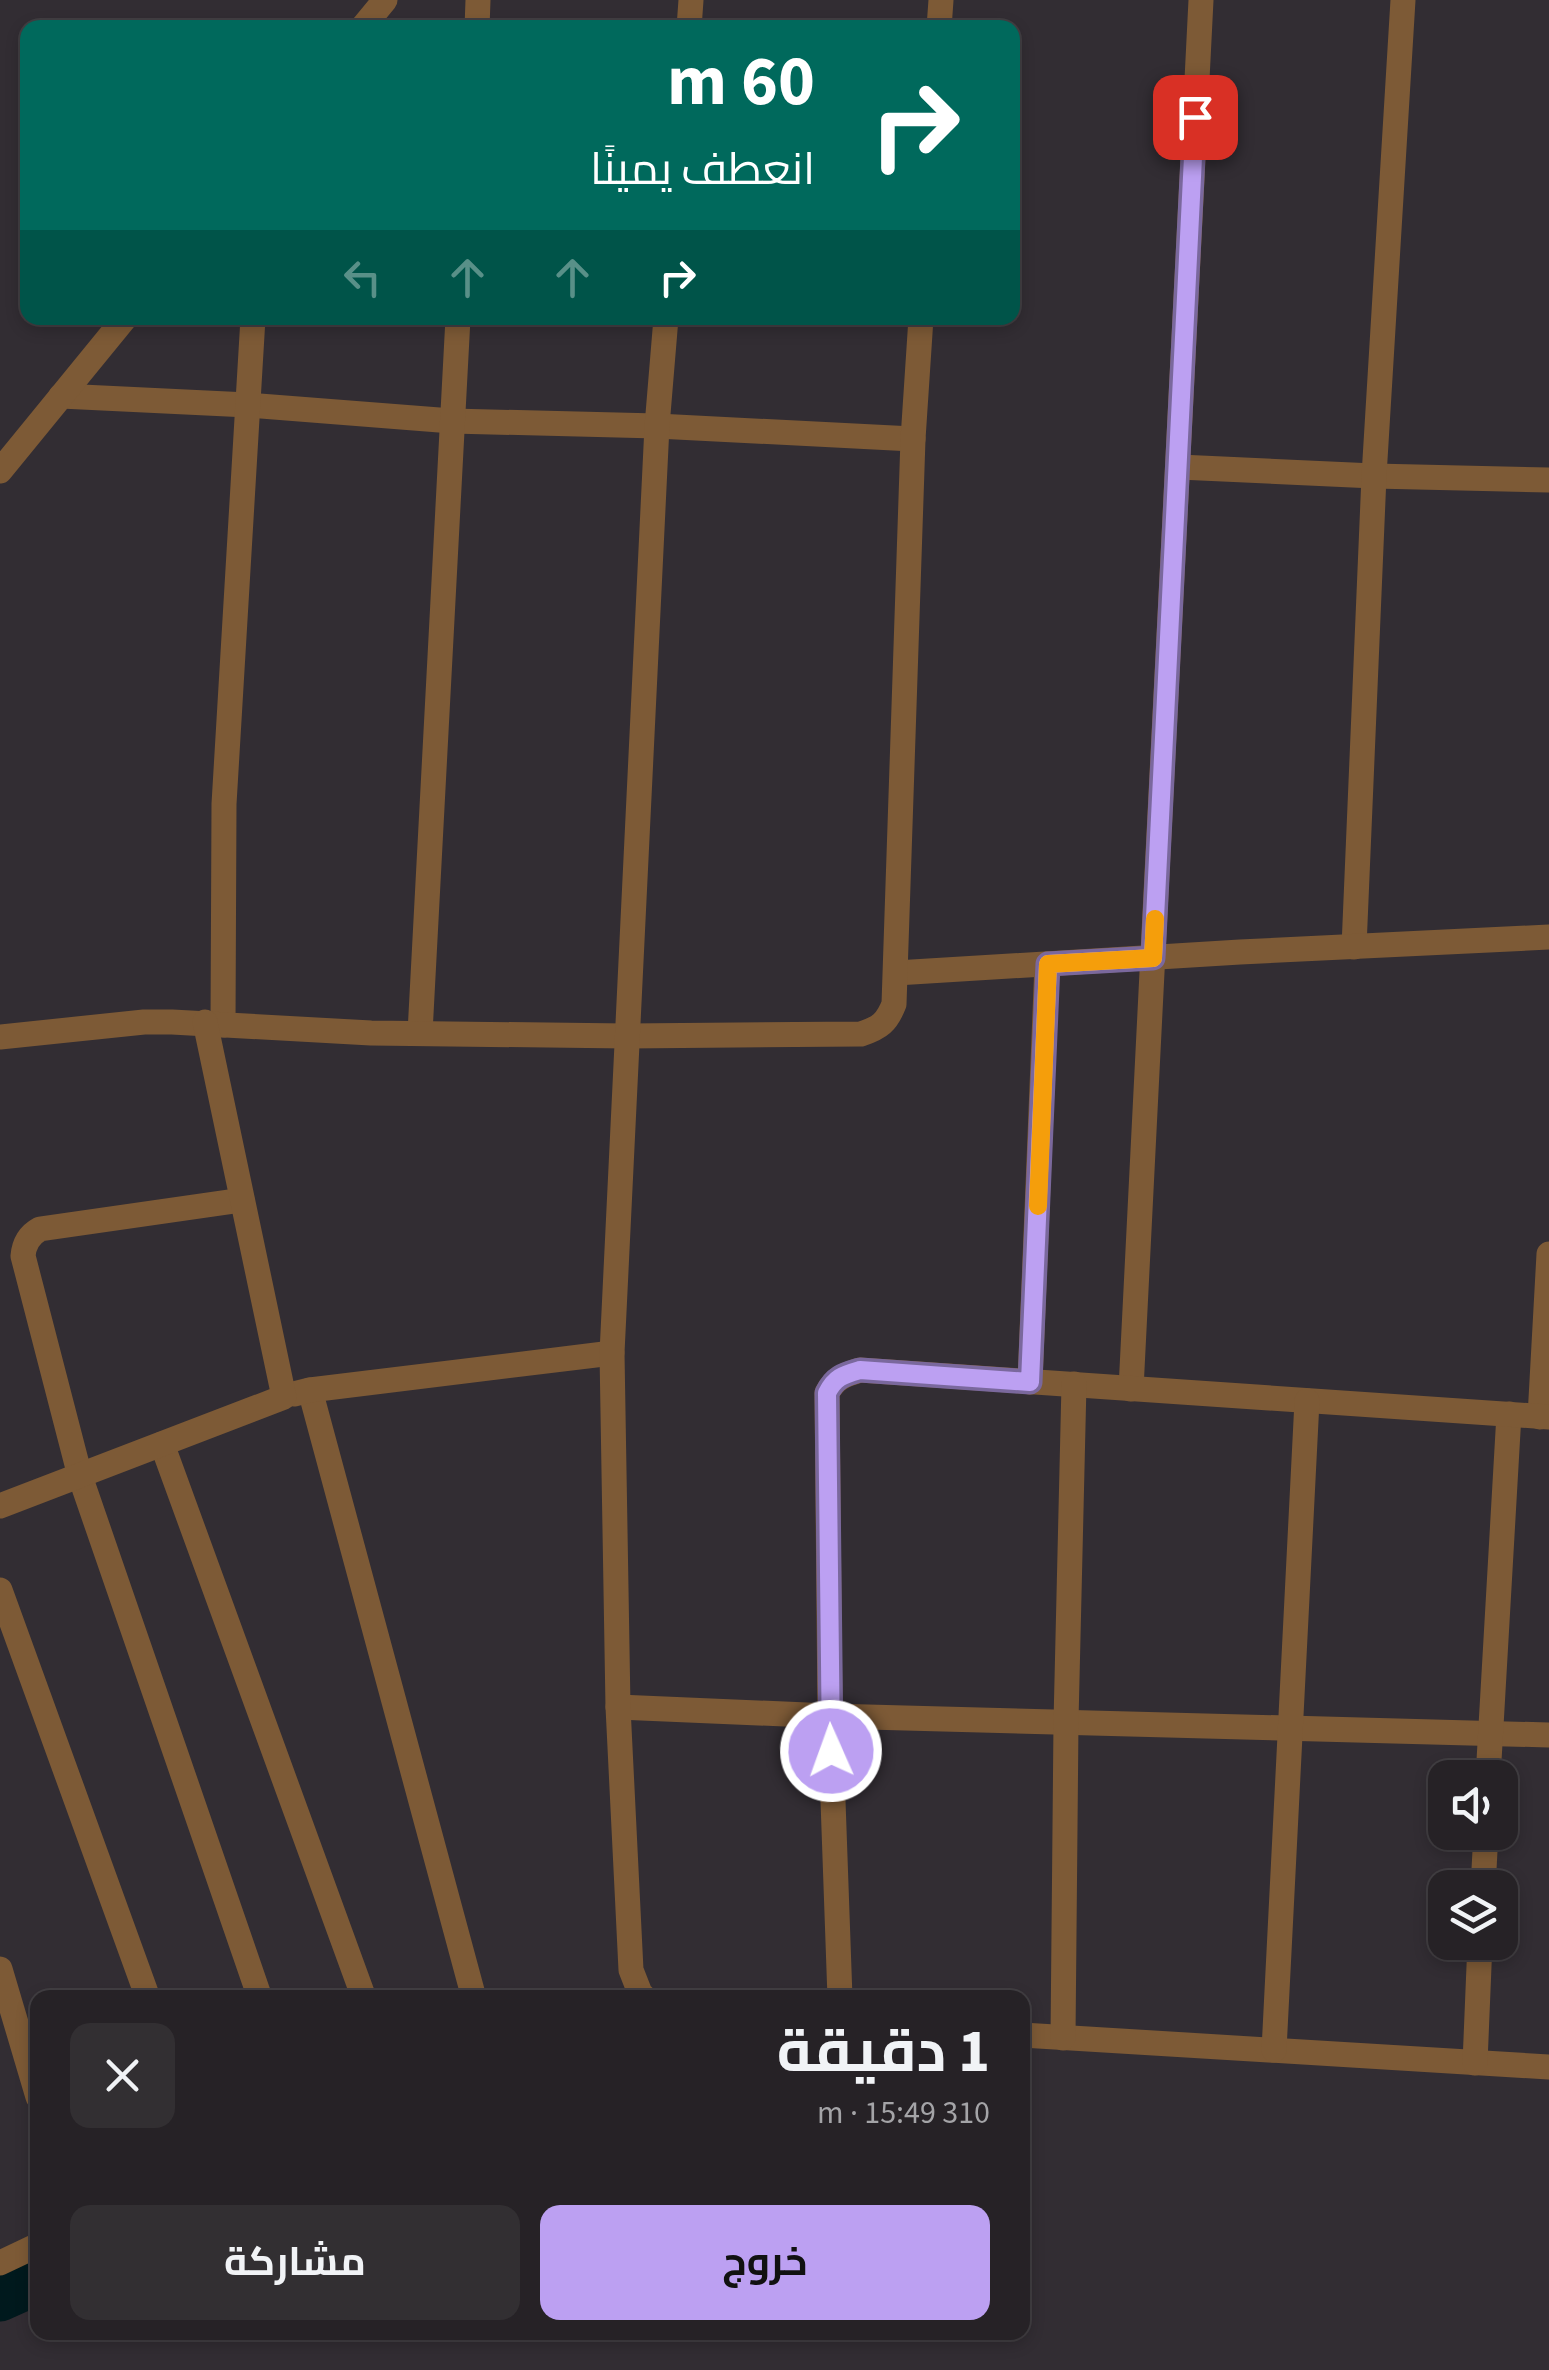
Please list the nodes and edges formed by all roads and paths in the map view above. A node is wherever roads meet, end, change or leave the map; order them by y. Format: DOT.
graph roads {
  1 [pos="385,0"];
  2 [pos="1200,0"];
  3 [pos="1403,0"];
  4 [pos="369,20"];
  5 [pos="119,325"];
  6 [pos="253,325"];
  7 [pos="458,325"];
  8 [pos="665,325"];
  9 [pos="921,325"];
  10 [pos="62,396"];
  11 [pos="248,405"];
  12 [pos="452,422"];
  13 [pos="657,426"];
  14 [pos="913,439"];
  15 [pos="1179,468"];
  16 [pos="0,472"];
  17 [pos="1374,476"];
  18 [pos="1549,480"];
  19 [pos="1549,937"];
  20 [pos="1354,946"];
  21 [pos="1153,958"];
  22 [pos="1048,964"];
  23 [pos="896,973"];
  24 [pos="214,1024"];
  25 [pos="420,1033"];
  26 [pos="627,1036"];
  27 [pos="0,1038"];
  28 [pos="242,1200"];
  29 [pos="1549,1254"];
  30 [pos="612,1354"];
  31 [pos="1030,1382"];
  32 [pos="1074,1384"];
  33 [pos="1131,1388"];
  34 [pos="297,1393"];
  35 [pos="1307,1400"];
  36 [pos="1509,1414"];
  37 [pos="1545,1417"];
  38 [pos="162,1444"];
  39 [pos="80,1476"];
  40 [pos="0,1506"];
  41 [pos="0,1590"];
  42 [pos="618,1706"];
  43 [pos="830,1716"];
  44 [pos="1066,1722"];
  45 [pos="1290,1728"];
  46 [pos="1491,1733"];
  47 [pos="1549,1736"];
  48 [pos="1489,1760"];
  49 [pos="1479,1960"];
  50 [pos="0,1969"];
  51 [pos="145,1990"];
  52 [pos="257,1990"];
  53 [pos="361,1990"];
  54 [pos="472,1990"];
  55 [pos="636,1990"];
  56 [pos="840,1990"];
  57 [pos="1030,2036"];
  58 [pos="1062,2038"];
  59 [pos="1274,2050"];
  60 [pos="1474,2063"];
  61 [pos="1549,2067"];
  62 [pos="30,2070"];
  63 [pos="30,2249"];
  64 [pos="0,2263"];
  1 -- 4 [label="street"];
  2 -- 15 [label="street"];
  3 -- 17 [label="street"];
  5 -- 10 [label="street"];
  6 -- 11 [label="street"];
  7 -- 12 [label="street"];
  8 -- 13 [label="street"];
  9 -- 14 [label="street"];
  10 -- 11 [label="street"];
  10 -- 16 [label="street"];
  11 -- 12 [label="street"];
  11 -- 24 [label="street"];
  12 -- 13 [label="street"];
  12 -- 25 [label="street"];
  13 -- 14 [label="street"];
  13 -- 26 [label="street"];
  14 -- 23 [label="street"];
  15 -- 17 [label="street"];
  15 -- 21 [label="street"];
  17 -- 18 [label="street"];
  17 -- 20 [label="street"];
  19 -- 20 [label="street"];
  20 -- 21 [label="street"];
  21 -- 22 [label="street"];
  21 -- 33 [label="street"];
  22 -- 23 [label="street"];
  22 -- 31 [label="street"];
  23 -- 26 [label="street"];
  24 -- 25 [label="street"];
  24 -- 27 [label="street"];
  24 -- 28 [label="street"];
  25 -- 26 [label="street"];
  26 -- 30 [label="street"];
  28 -- 34 [label="street"];
  28 -- 39 [label="street"];
  29 -- 37 [label="street"];
  30 -- 34 [label="street"];
  30 -- 42 [label="street"];
  31 -- 32 [label="street"];
  31 -- 43 [label="street"];
  32 -- 33 [label="street"];
  32 -- 44 [label="street"];
  33 -- 35 [label="street"];
  34 -- 38 [label="street"];
  34 -- 54 [label="street"];
  35 -- 36 [label="street"];
  35 -- 45 [label="street"];
  36 -- 37 [label="street"];
  36 -- 46 [label="street"];
  38 -- 39 [label="street"];
  38 -- 53 [label="street"];
  39 -- 40 [label="street"];
  39 -- 52 [label="street"];
  41 -- 51 [label="street"];
  42 -- 43 [label="street"];
  42 -- 55 [label="street"];
  43 -- 44 [label="street"];
  43 -- 56 [label="street"];
  44 -- 45 [label="street"];
  44 -- 58 [label="street"];
  45 -- 46 [label="street"];
  45 -- 59 [label="street"];
  46 -- 47 [label="street"];
  46 -- 48 [label="street"];
  49 -- 60 [label="street"];
  50 -- 62 [label="street"];
  57 -- 58 [label="street"];
  58 -- 59 [label="street"];
  59 -- 60 [label="street"];
  60 -- 61 [label="street"];
  63 -- 64 [label="street"];
}
